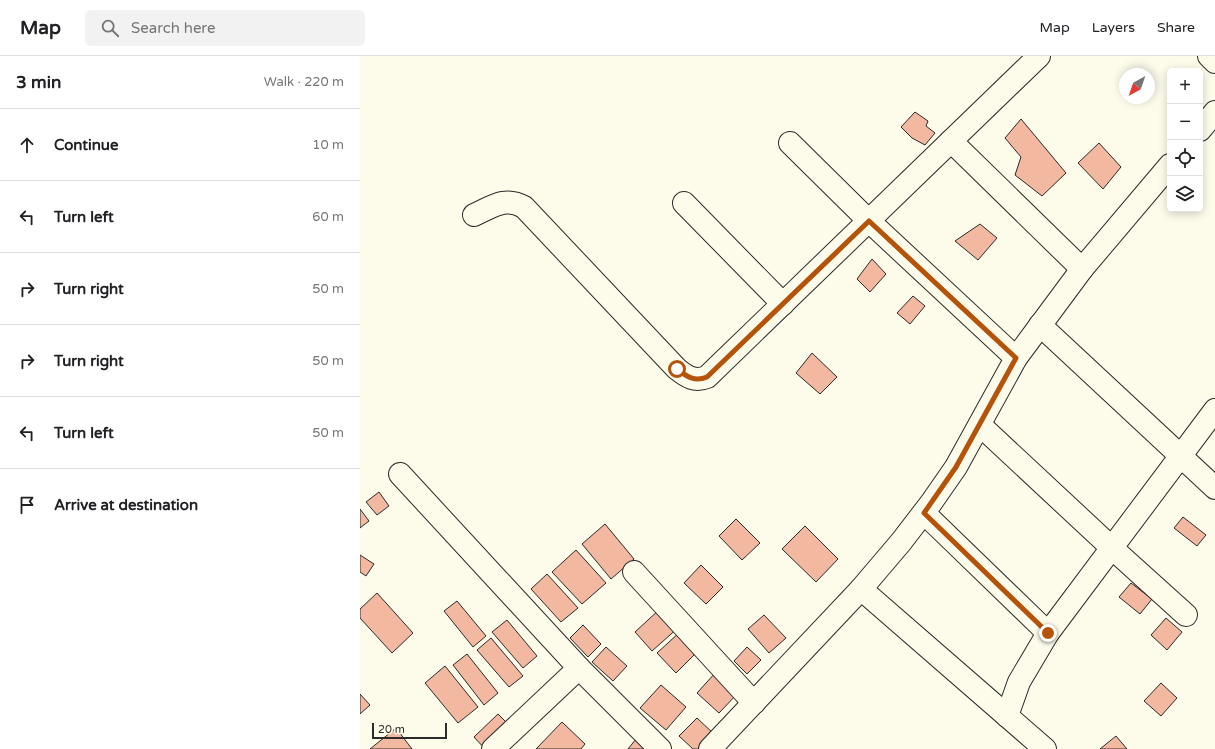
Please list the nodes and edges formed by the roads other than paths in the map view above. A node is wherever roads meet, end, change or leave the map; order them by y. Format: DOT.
graph roads {
  1 [pos="1039,56"];
  2 [pos="1210,56"];
  3 [pos="1215,62"];
  4 [pos="1215,112"];
  5 [pos="1203,126"];
  6 [pos="951,142"];
  7 [pos="790,143"];
  8 [pos="1167,169"];
  9 [pos="684,202"];
  10 [pos="474,215"];
  11 [pos="869,221"];
  12 [pos="1082,270"];
  13 [pos="783,304"];
  14 [pos="1040,325"];
  15 [pos="1016,358"];
  16 [pos="1215,410"];
  17 [pos="980,425"];
  18 [pos="1180,456"];
  19 [pos="400,474"];
  20 [pos="1215,488"];
  21 [pos="924,513"];
  22 [pos="1113,549"];
  23 [pos="634,572"];
  24 [pos="861,589"];
  25 [pos="1186,615"];
  26 [pos="1048,633"];
  27 [pos="579,668"];
  28 [pos="754,703"];
  29 [pos="1008,716"];
  30 [pos="493,749"];
  31 [pos="660,749"];
  32 [pos="710,749"];
  33 [pos="1045,749"];
  1 -- 6 [label="street"];
  2 -- 3 [label="street"];
  4 -- 5 [label="street"];
  6 -- 11 [label="street"];
  6 -- 12 [label="street"];
  7 -- 11 [label="street"];
  8 -- 12 [label="street"];
  9 -- 13 [label="street"];
  10 -- 13 [label="street"];
  11 -- 13 [label="street"];
  11 -- 15 [label="street"];
  12 -- 14 [label="street"];
  14 -- 15 [label="street"];
  14 -- 18 [label="street"];
  15 -- 17 [label="street"];
  16 -- 18 [label="street"];
  17 -- 21 [label="street"];
  17 -- 22 [label="street"];
  18 -- 20 [label="street"];
  18 -- 22 [label="street"];
  19 -- 27 [label="street"];
  21 -- 24 [label="street"];
  21 -- 26 [label="street"];
  22 -- 25 [label="street"];
  22 -- 26 [label="street"];
  23 -- 28 [label="street"];
  24 -- 28 [label="street"];
  24 -- 29 [label="street"];
  26 -- 29 [label="street"];
  27 -- 30 [label="street"];
  27 -- 31 [label="street"];
  28 -- 32 [label="street"];
  29 -- 33 [label="street"];
}
